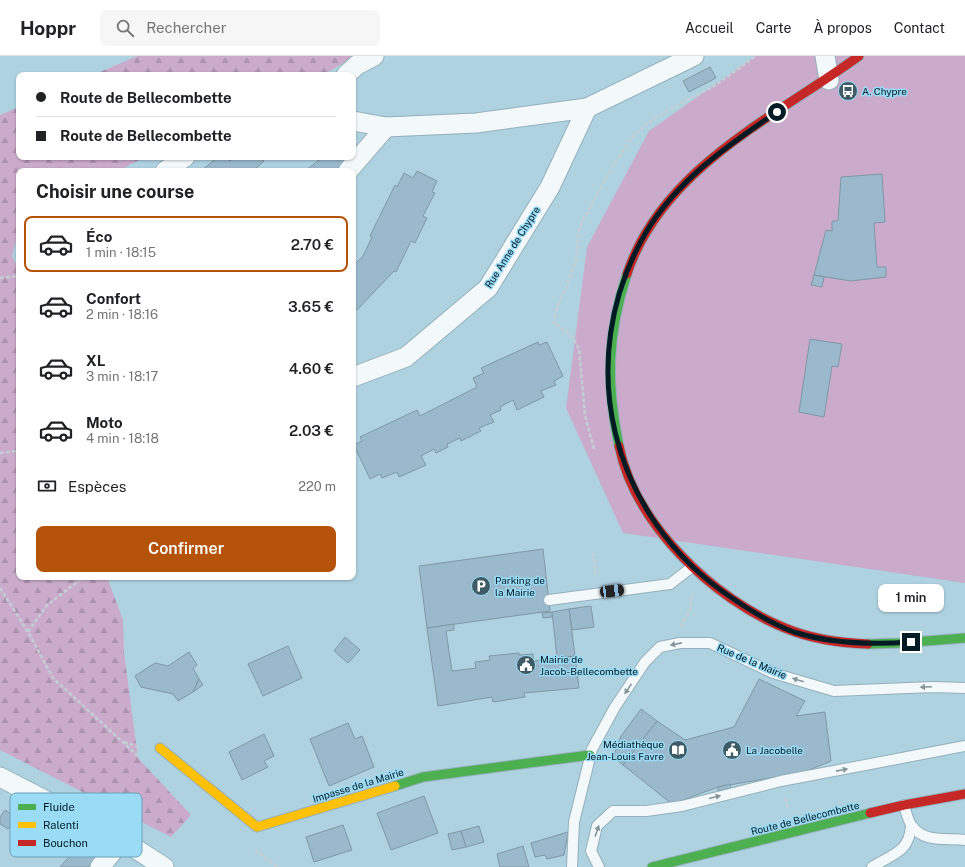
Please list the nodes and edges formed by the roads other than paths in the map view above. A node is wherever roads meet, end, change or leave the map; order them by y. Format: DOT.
graph roads {
  1 [pos="374,56"];
  2 [pos="694,56"];
  3 [pos="825,56"];
  4 [pos="859,56"];
  5 [pos="349,72"];
  6 [pos="829,80"];
  7 [pos="588,108"];
  8 [pos="356,122"];
  9 [pos="386,127"];
  10 [pos="181,160"];
  11 [pos="169,168"];
  12 [pos="351,168"];
  13 [pos="356,375"];
  14 [pos="692,567"];
  15 [pos="549,600"];
  16 [pos="965,638"];
  17 [pos="965,688"];
  18 [pos="965,746"];
  19 [pos="160,748"];
  20 [pos="590,755"];
  21 [pos="0,777"];
  22 [pos="31,793"];
  23 [pos="965,794"];
  24 [pos="904,805"];
  25 [pos="911,826"];
  26 [pos="965,840"];
  27 [pos="142,853"];
  28 [pos="108,857"];
  29 [pos="100,867"];
  30 [pos="164,867"];
  31 [pos="572,867"];
  32 [pos="599,867"];
  33 [pos="652,867"];
  34 [pos="872,867"];
  1 -- 5 [label="street"];
  2 -- 7 [label="street"];
  3 -- 6 [label="street"];
  4 -- 6 [label="street"];
  6 -- 14 [label="street"];
  7 -- 9 [label="street"];
  7 -- 13 [label="street, Rue Anne de Chypre"];
  8 -- 9 [label="street"];
  9 -- 12 [label="street"];
  10 -- 11 [label="street"];
  14 -- 15 [label="lane"];
  14 -- 16 [label="street"];
  17 -- 20 [label="lane, Rue de la Mairie, one-way"];
  32 -- 18 [label="lane, one-way"];
  19 -- 20 [label="street, Impasse de la Mairie"];
  20 -- 31 [label="lane"];
  21 -- 22 [label="street"];
  23 -- 24 [label="street, Route de Bellecombette"];
  24 -- 25 [label="lane"];
  24 -- 33 [label="street, Route de Bellecombette"];
  25 -- 26 [label="lane"];
  25 -- 34 [label="lane"];
  27 -- 30 [label="street"];
  28 -- 29 [label="street"];
}
